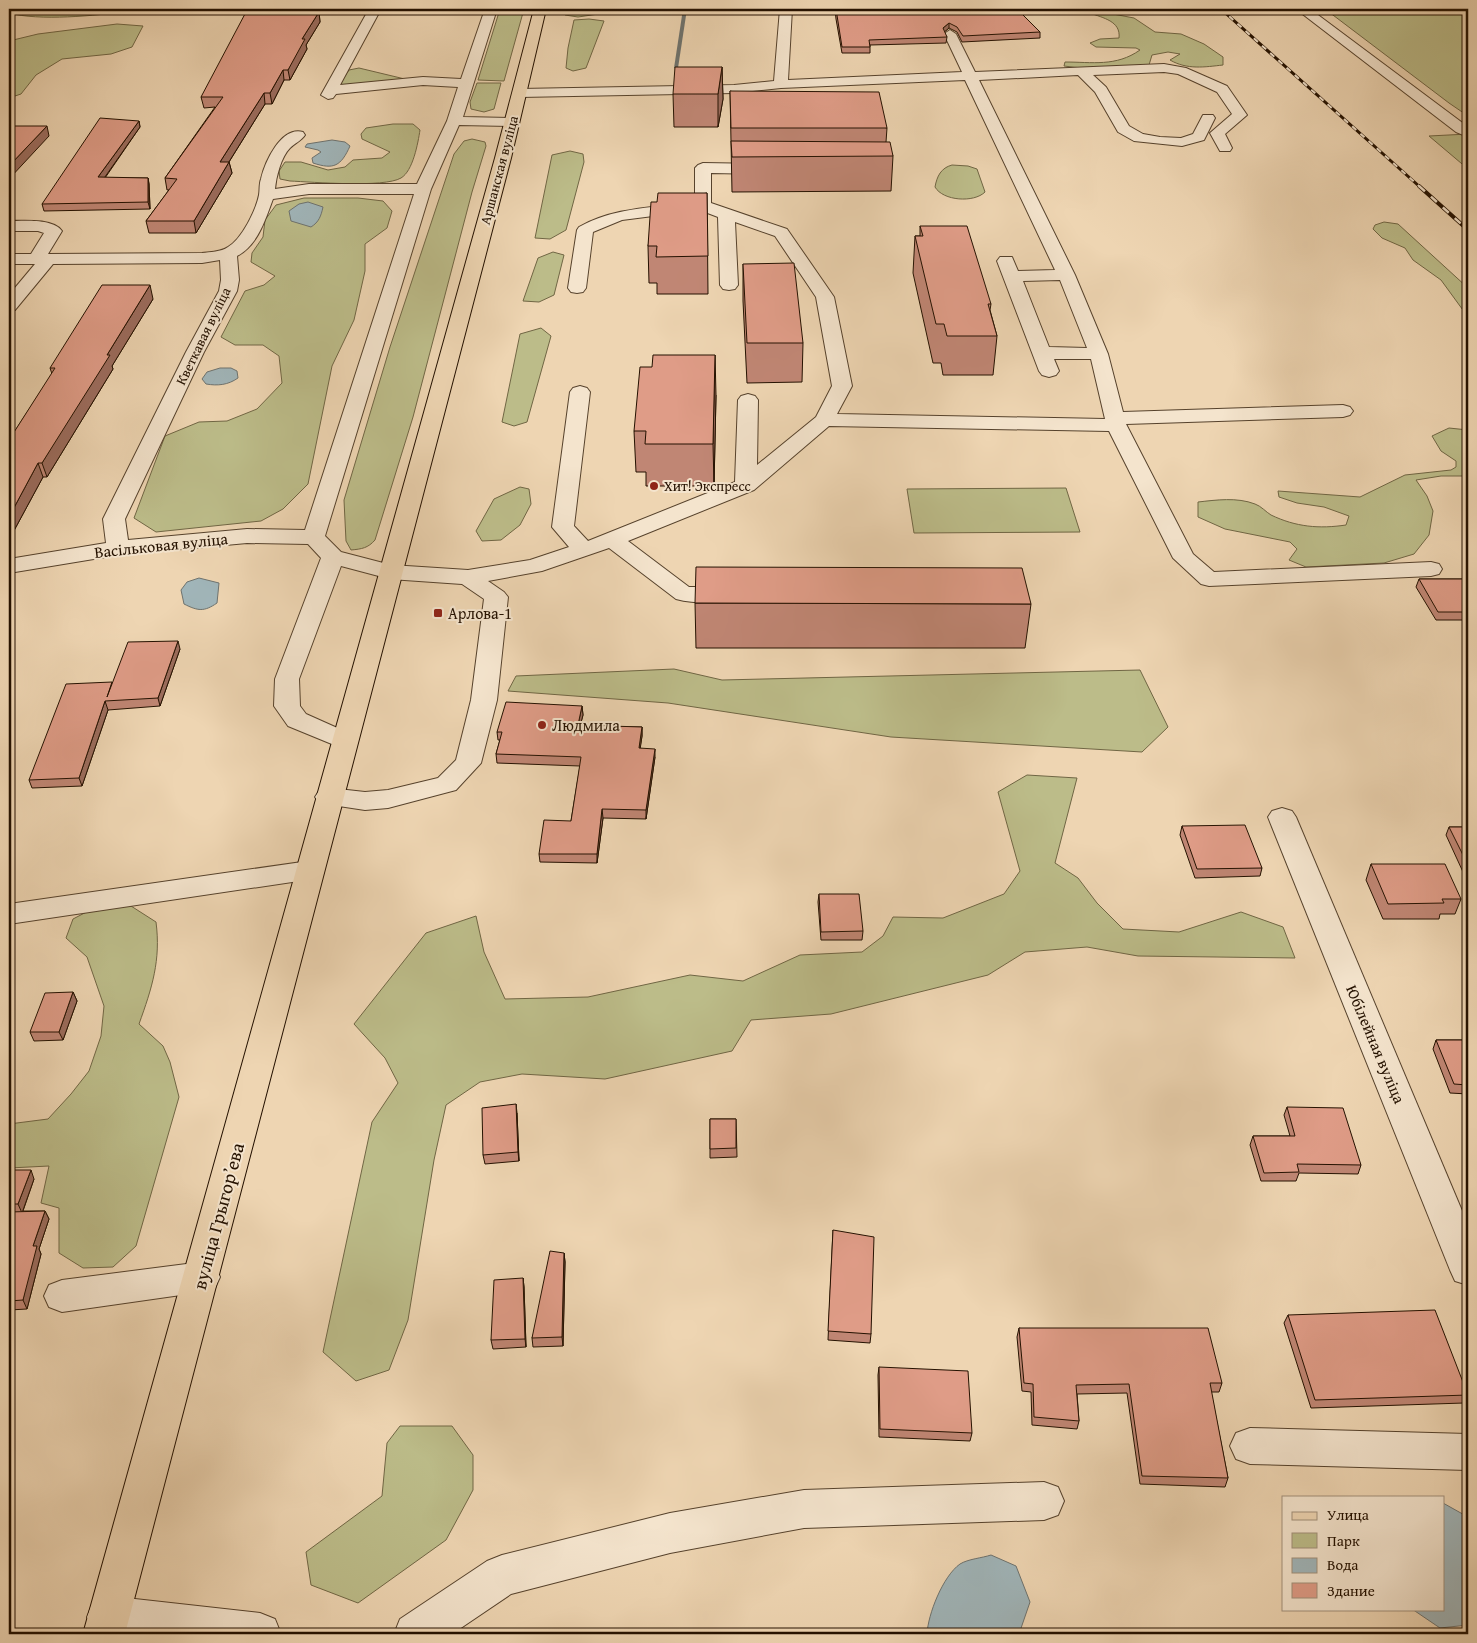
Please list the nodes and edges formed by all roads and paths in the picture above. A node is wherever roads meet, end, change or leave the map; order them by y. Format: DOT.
graph roads {
  1 [pos="375,9"];
  2 [pos="491,9"];
  3 [pos="540,9"];
  4 [pos="786,9"];
  5 [pos="1302,9"];
  6 [pos="950,34"];
  7 [pos="1081,71"];
  8 [pos="385,72"];
  9 [pos="971,75"];
  10 [pos="423,81"];
  11 [pos="467,83"];
  12 [pos="781,84"];
  13 [pos="520,93"];
  14 [pos="1208,118"];
  15 [pos="454,121"];
  16 [pos="512,122"];
  17 [pos="1468,132"];
  18 [pos="298,135"];
  19 [pos="1226,148"];
  20 [pos="790,169"];
  21 [pos="423,189"];
  22 [pos="267,195"];
  23 [pos="702,206"];
  24 [pos="726,214"];
  25 [pos="9,226"];
  26 [pos="228,254"];
  27 [pos="9,259"];
  28 [pos="42,259"];
  29 [pos="1066,276"];
  30 [pos="729,285"];
  31 [pos="578,288"];
  32 [pos="9,306"];
  33 [pos="1043,353"];
  34 [pos="1099,354"];
  35 [pos="1049,371"];
  36 [pos="580,392"];
  37 [pos="748,400"];
  38 [pos="1342,411"];
  39 [pos="824,420"];
  40 [pos="1115,422"];
  41 [pos="746,484"];
  42 [pos="314,537"];
  43 [pos="612,540"];
  44 [pos="118,548"];
  45 [pos="584,549"];
  46 [pos="333,557"];
  47 [pos="9,566"];
  48 [pos="1431,569"];
  49 [pos="390,572"];
  50 [pos="468,577"];
  51 [pos="753,594"];
  52 [pos="344,742"];
  53 [pos="329,797"];
  54 [pos="1282,817"];
  55 [pos="309,871"];
  56 [pos="9,914"];
  57 [pos="1467,1261"];
  58 [pos="202,1277"];
  59 [pos="62,1296"];
  60 [pos="1250,1446"];
  61 [pos="1468,1452"];
  62 [pos="1044,1501"];
  63 [pos="106,1626"];
  64 [pos="246,1633"];
  65 [pos="415,1634"];
  1 -- 10 [label="street"];
  2 -- 11 [label="street"];
  3 -- 13 [label="main road"];
  4 -- 12 [label="street"];
  5 -- 17 [label="street"];
  6 -- 9 [label="street"];
  7 -- 9 [label="street, Аршанская вуліца"];
  7 -- 14 [label="street"];
  7 -- 19 [label="street, Аршанская вуліца"];
  8 -- 10 [label="street"];
  9 -- 12 [label="street, Аршанская вуліца"];
  9 -- 29 [label="street"];
  10 -- 11 [label="street"];
  11 -- 15 [label="street"];
  12 -- 13 [label="street, Аршанская вуліца"];
  13 -- 16 [label="main road, Аршанская вуліца"];
  15 -- 16 [label="street"];
  15 -- 21 [label="street"];
  16 -- 49 [label="main road, Аршанская вуліца"];
  18 -- 22 [label="street"];
  20 -- 23 [label="street"];
  21 -- 22 [label="street"];
  21 -- 42 [label="street"];
  22 -- 26 [label="street"];
  23 -- 24 [label="street"];
  23 -- 31 [label="street"];
  24 -- 30 [label="street"];
  24 -- 39 [label="street"];
  25 -- 28 [label="street"];
  26 -- 28 [label="street"];
  26 -- 44 [label="street, Кветкавая вуліца"];
  27 -- 28 [label="street"];
  28 -- 32 [label="street"];
  29 -- 33 [label="street"];
  29 -- 34 [label="street"];
  33 -- 34 [label="street"];
  33 -- 35 [label="street"];
  34 -- 40 [label="street"];
  36 -- 45 [label="street"];
  37 -- 41 [label="street"];
  38 -- 40 [label="street"];
  39 -- 40 [label="street"];
  39 -- 41 [label="street"];
  40 -- 48 [label="street"];
  41 -- 43 [label="street"];
  42 -- 44 [label="street, Васільковая вуліца"];
  42 -- 46 [label="street"];
  43 -- 45 [label="street"];
  43 -- 51 [label="street"];
  44 -- 47 [label="street, Васільковая вуліца"];
  45 -- 50 [label="street"];
  46 -- 49 [label="street"];
  46 -- 52 [label="street"];
  49 -- 50 [label="street"];
  49 -- 52 [label="main road, Аршанская вуліца"];
  50 -- 53 [label="street"];
  52 -- 53 [label="main road, вуліца Грыгорʼева"];
  53 -- 55 [label="main road, вуліца Грыгорʼева"];
  54 -- 57 [label="street, Юбілейная вуліца"];
  55 -- 56 [label="street"];
  55 -- 58 [label="main road, вуліца Грыгорʼева"];
  58 -- 59 [label="street"];
  58 -- 63 [label="main road, вуліца Грыгорʼева"];
  60 -- 61 [label="street"];
  62 -- 65 [label="street"];
  63 -- 64 [label="street"];
}
